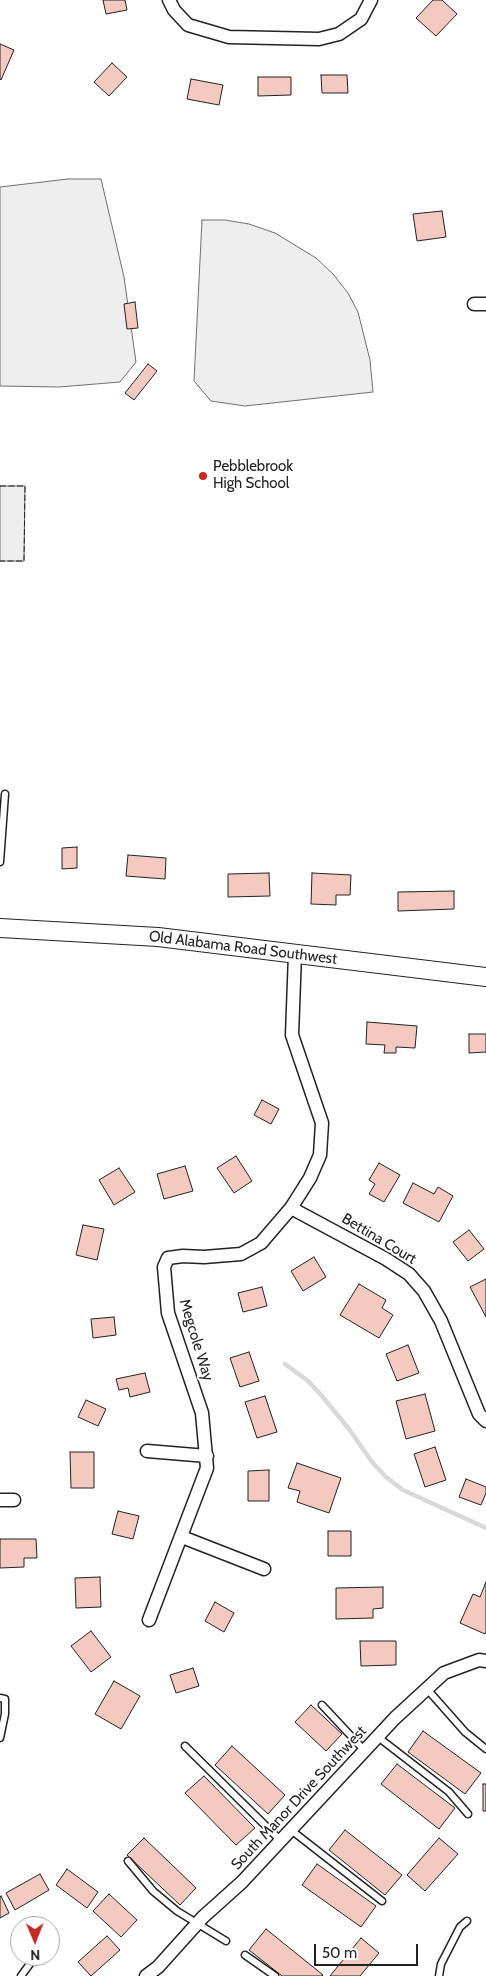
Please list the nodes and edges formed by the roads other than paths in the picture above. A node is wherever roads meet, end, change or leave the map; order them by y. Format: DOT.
graph roads {
  1 [pos="169,0"];
  2 [pos="372,0"];
  3 [pos="5,794"];
  4 [pos="0,862"];
  5 [pos="0,928"];
  6 [pos="295,954"];
  7 [pos="486,977"];
  8 [pos="291,1208"];
  9 [pos="486,1421"];
  10 [pos="147,1451"];
  11 [pos="207,1456"];
  12 [pos="0,1500"];
  13 [pos="14,1500"];
  14 [pos="182,1537"];
  15 [pos="264,1570"];
  16 [pos="149,1620"];
  17 [pos="486,1661"];
  18 [pos="427,1689"];
  19 [pos="0,1698"];
  20 [pos="322,1705"];
  21 [pos="378,1737"];
  22 [pos="0,1738"];
  23 [pos="185,1746"];
  24 [pos="486,1749"];
  25 [pos="364,1751"];
  26 [pos="468,1814"];
  27 [pos="291,1830"];
  28 [pos="280,1841"];
  29 [pos="128,1861"];
  30 [pos="382,1901"];
  31 [pos="468,1921"];
  32 [pos="198,1923"];
  33 [pos="226,1940"];
  34 [pos="245,1955"];
  35 [pos="146,1976"];
  36 [pos="275,1976"];
  37 [pos="439,1976"];
  1 -- 2 [label="street"];
  3 -- 4 [label="lane"];
  5 -- 6 [label="street, Old Alabama Road Southwest"];
  6 -- 7 [label="street, Old Alabama Road Southwest"];
  6 -- 8 [label="street, Megcole Way"];
  8 -- 9 [label="street, Bettina Court"];
  8 -- 11 [label="street, Megcole Way"];
  10 -- 11 [label="street"];
  11 -- 14 [label="street, Megcole Way"];
  12 -- 13 [label="street"];
  14 -- 15 [label="street"];
  14 -- 16 [label="street, Megcole Way"];
  17 -- 18 [label="street, South Manor Drive Southwest"];
  18 -- 21 [label="street, South Manor Drive Southwest"];
  18 -- 24 [label="lane"];
  19 -- 22 [label="lane"];
  20 -- 25 [label="lane"];
  21 -- 25 [label="street, South Manor Drive Southwest"];
  21 -- 26 [label="lane"];
  23 -- 28 [label="lane"];
  25 -- 27 [label="street, South Manor Drive Southwest"];
  27 -- 28 [label="street, South Manor Drive Southwest"];
  27 -- 30 [label="lane"];
  28 -- 32 [label="street, South Manor Drive Southwest"];
  29 -- 32 [label="lane"];
  31 -- 37 [label="lane"];
  32 -- 33 [label="lane"];
  32 -- 35 [label="street, South Manor Drive Southwest"];
  34 -- 36 [label="lane"];
}
